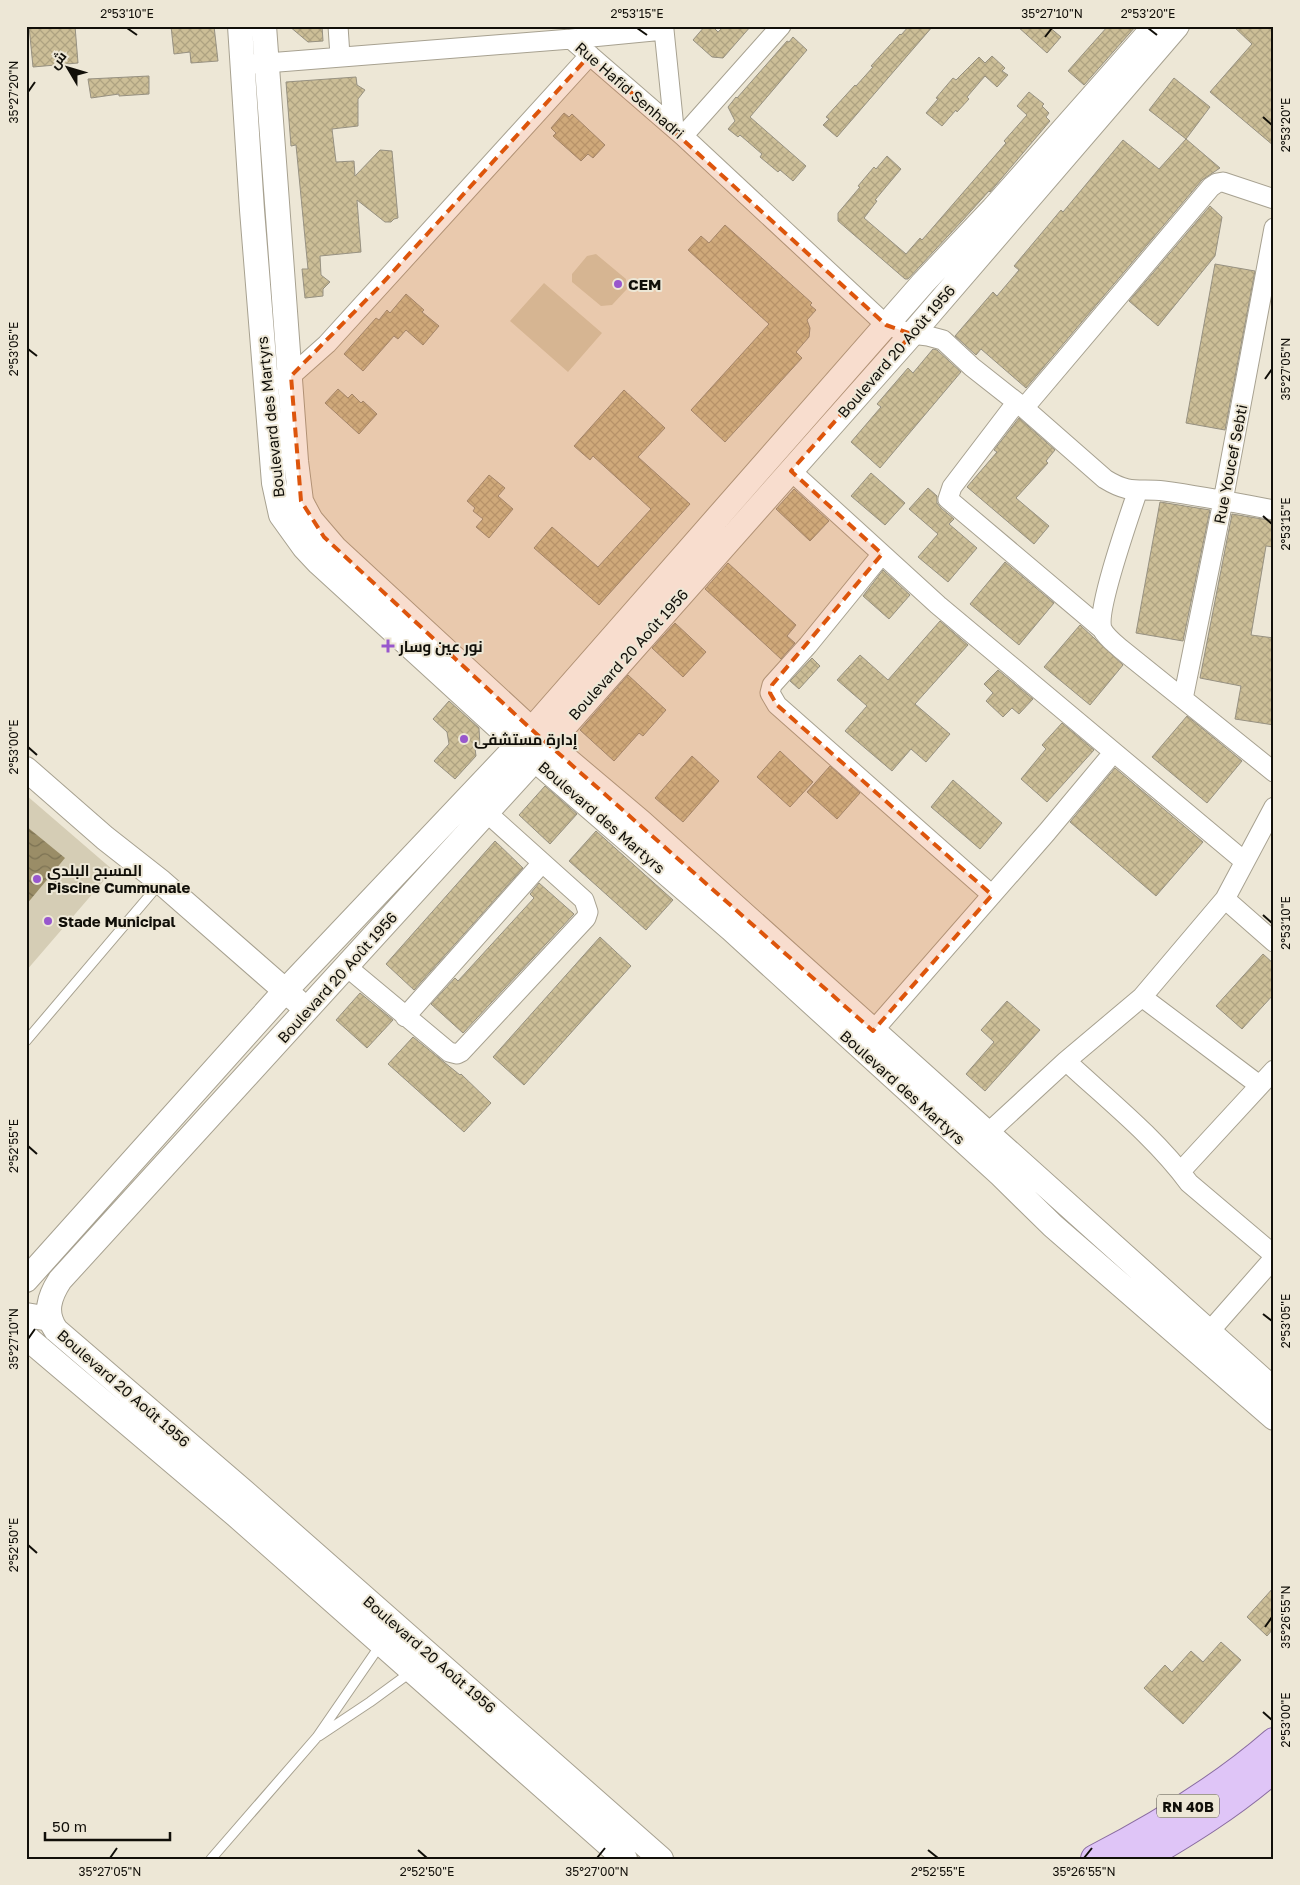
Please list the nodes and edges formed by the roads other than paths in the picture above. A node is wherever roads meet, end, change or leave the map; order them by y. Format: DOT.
graph roads {
  1 [pos="240,26"];
  2 [pos="264,26"];
  3 [pos="338,26"];
  4 [pos="781,26"];
  5 [pos="1155,26"];
  6 [pos="1177,26"];
  7 [pos="664,28"];
  8 [pos="501,35"];
  9 [pos="571,39"];
  10 [pos="340,56"];
  11 [pos="590,56"];
  12 [pos="266,62"];
  13 [pos="242,64"];
  14 [pos="678,132"];
  15 [pos="1274,199"];
  16 [pos="1274,228"];
  17 [pos="886,325"];
  18 [pos="912,334"];
  19 [pos="291,376"];
  20 [pos="265,383"];
  21 [pos="1020,406"];
  22 [pos="791,471"];
  23 [pos="1138,490"];
  24 [pos="1223,501"];
  25 [pos="1274,510"];
  26 [pos="882,554"];
  27 [pos="1102,629"];
  28 [pos="1183,698"];
  29 [pos="533,744"];
  30 [pos="1113,753"];
  31 [pos="26,769"];
  32 [pos="1274,772"];
  33 [pos="1274,807"];
  34 [pos="486,812"];
  35 [pos="1244,861"];
  36 [pos="542,863"];
  37 [pos="161,882"];
  38 [pos="992,895"];
  39 [pos="1225,899"];
  40 [pos="1274,942"];
  41 [pos="347,967"];
  42 [pos="285,991"];
  43 [pos="1142,997"];
  44 [pos="308,1010"];
  45 [pos="405,1017"];
  46 [pos="873,1032"];
  47 [pos="26,1041"];
  48 [pos="1066,1061"];
  49 [pos="1274,1070"];
  50 [pos="1259,1085"];
  51 [pos="988,1133"];
  52 [pos="1181,1172"];
  53 [pos="1274,1256"];
  54 [pos="26,1280"];
  55 [pos="26,1315"];
  56 [pos="50,1319"];
  57 [pos="1209,1332"];
  58 [pos="26,1337"];
  59 [pos="1274,1390"];
  60 [pos="1274,1418"];
  61 [pos="388,1632"];
  62 [pos="423,1663"];
  63 [pos="317,1737"];
  64 [pos="1274,1742"];
  65 [pos="1274,1768"];
  66 [pos="211,1859"];
  67 [pos="624,1859"];
  68 [pos="661,1859"];
  69 [pos="1095,1859"];
  70 [pos="1141,1859"];
  1 -- 13 [label="street, Boulevard des Martyrs"];
  2 -- 12 [label="street, Boulevard des Martyrs"];
  3 -- 10 [label="street"];
  4 -- 14 [label="street"];
  5 -- 17 [label="street, Boulevard 20 Août 1956"];
  6 -- 18 [label="street, Boulevard 20 Août 1956"];
  7 -- 9 [label="street"];
  7 -- 14 [label="street"];
  8 -- 9 [label="street, Rue Hafid Senhadri"];
  8 -- 10 [label="street, Rue Hafid Senhadri"];
  9 -- 11 [label="street, Rue Hafid Senhadri"];
  10 -- 12 [label="street, Rue Hafid Senhadri"];
  11 -- 14 [label="street, Rue Hafid Senhadri"];
  11 -- 19 [label="street"];
  12 -- 13 [label="street, Rue Hafid Senhadri"];
  12 -- 19 [label="street, Boulevard des Martyrs"];
  13 -- 20 [label="street, Boulevard des Martyrs"];
  14 -- 17 [label="street, Rue Hafid Senhadri"];
  15 -- 21 [label="street"];
  16 -- 24 [label="street, Rue Youcef Sebti"];
  17 -- 18 [label="street"];
  17 -- 29 [label="street, Boulevard 20 Août 1956"];
  18 -- 21 [label="street"];
  18 -- 22 [label="street, Boulevard 20 Août 1956"];
  19 -- 20 [label="street"];
  19 -- 29 [label="street, Boulevard des Martyrs"];
  20 -- 29 [label="street, Boulevard des Martyrs"];
  21 -- 23 [label="street"];
  21 -- 27 [label="street"];
  22 -- 26 [label="street"];
  22 -- 29 [label="street, Boulevard 20 Août 1956"];
  23 -- 24 [label="street"];
  23 -- 27 [label="street"];
  24 -- 25 [label="street"];
  24 -- 28 [label="street, Rue Youcef Sebti"];
  26 -- 30 [label="street"];
  26 -- 38 [label="street"];
  27 -- 28 [label="street"];
  28 -- 32 [label="street"];
  29 -- 34 [label="street, Boulevard 20 Août 1956"];
  29 -- 42 [label="street"];
  29 -- 46 [label="street, Boulevard des Martyrs"];
  29 -- 60 [label="street, Boulevard des Martyrs"];
  30 -- 35 [label="street"];
  30 -- 38 [label="street"];
  31 -- 37 [label="street"];
  33 -- 35 [label="street"];
  34 -- 36 [label="street"];
  34 -- 41 [label="street, Boulevard 20 Août 1956"];
  35 -- 39 [label="street"];
  36 -- 45 [label="street"];
  36 -- 45 [label="street"];
  37 -- 42 [label="street"];
  37 -- 47 [label="lane"];
  38 -- 46 [label="street"];
  39 -- 40 [label="street"];
  39 -- 43 [label="street"];
  41 -- 44 [label="street, Boulevard 20 Août 1956"];
  41 -- 45 [label="street"];
  42 -- 44 [label="street"];
  42 -- 54 [label="street"];
  43 -- 48 [label="street"];
  43 -- 50 [label="street"];
  44 -- 56 [label="street, Boulevard 20 Août 1956"];
  46 -- 51 [label="street, Boulevard des Martyrs"];
  48 -- 51 [label="street"];
  48 -- 52 [label="street"];
  49 -- 50 [label="street"];
  50 -- 52 [label="street"];
  51 -- 57 [label="street, Boulevard des Martyrs"];
  52 -- 53 [label="street"];
  53 -- 57 [label="street"];
  55 -- 56 [label="street"];
  56 -- 61 [label="street, Boulevard 20 Août 1956"];
  57 -- 59 [label="street, Boulevard des Martyrs"];
  58 -- 61 [label="street"];
  61 -- 62 [label="street, Boulevard 20 Août 1956"];
  61 -- 63 [label="lane"];
  62 -- 63 [label="lane"];
  62 -- 67 [label="street"];
  62 -- 68 [label="street, Boulevard 20 Août 1956"];
  63 -- 66 [label="lane"];
  64 -- 69 [label="main road, RN 40B"];
  65 -- 70 [label="main road, RN 40B"];
}
